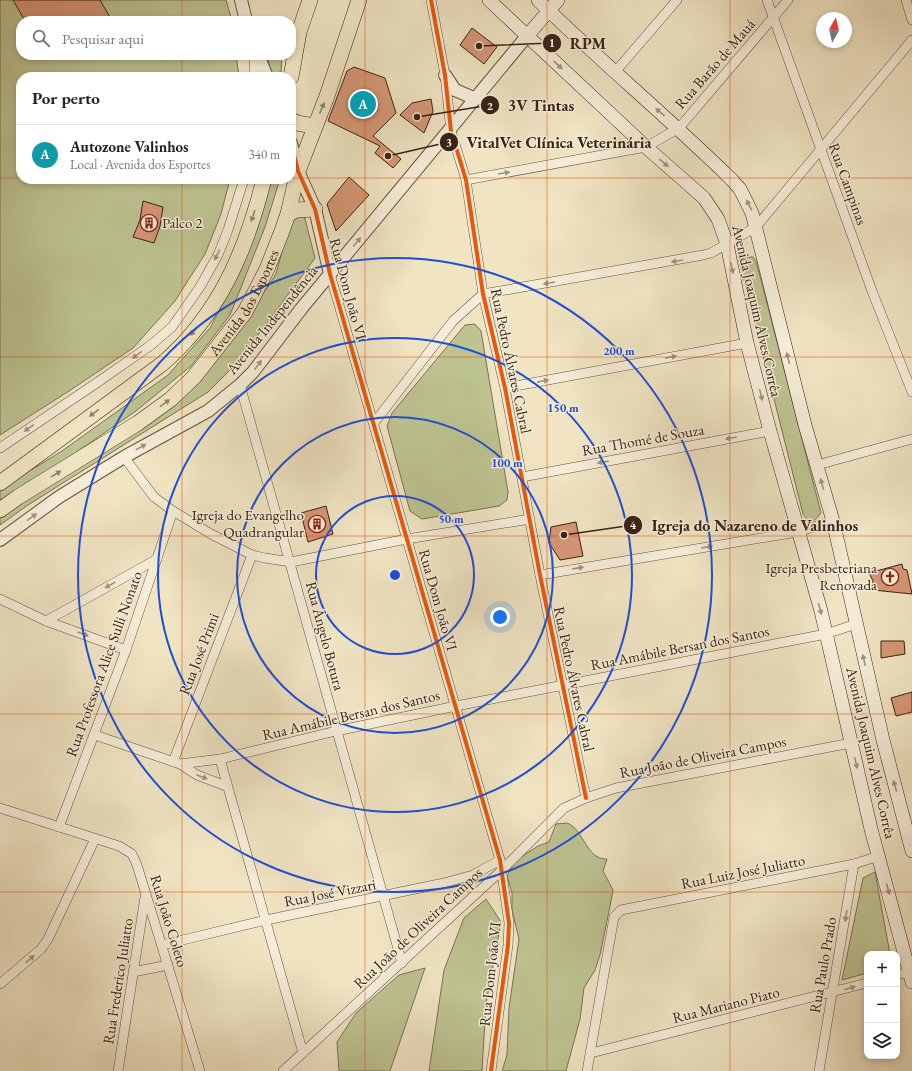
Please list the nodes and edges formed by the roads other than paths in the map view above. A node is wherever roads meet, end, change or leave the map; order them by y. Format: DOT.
graph roads {
  1 [pos="241,0"];
  2 [pos="310,0"];
  3 [pos="359,0"];
  4 [pos="431,0"];
  5 [pos="489,0"];
  6 [pos="538,0"];
  7 [pos="558,0"];
  8 [pos="678,0"];
  9 [pos="766,0"];
  10 [pos="788,0"];
  11 [pos="906,0"];
  12 [pos="549,11"];
  13 [pos="246,16"];
  14 [pos="773,18"];
  15 [pos="912,20"];
  16 [pos="296,32"];
  17 [pos="527,36"];
  18 [pos="912,40"];
  19 [pos="254,60"];
  20 [pos="260,60"];
  21 [pos="292,60"];
  22 [pos="254,72"];
  23 [pos="265,72"];
  24 [pos="291,72"];
  25 [pos="615,72"];
  26 [pos="445,75"];
  27 [pos="476,99"];
  28 [pos="296,123"];
  29 [pos="314,126"];
  30 [pos="679,128"];
  31 [pos="451,130"];
  32 [pos="646,147"];
  33 [pos="820,149"];
  34 [pos="296,162"];
  35 [pos="298,170"];
  36 [pos="296,179"];
  37 [pos="466,180"];
  38 [pos="242,184"];
  39 [pos="263,184"];
  40 [pos="295,184"];
  41 [pos="315,209"];
  42 [pos="288,214"];
  43 [pos="756,227"];
  44 [pos="727,244"];
  45 [pos="330,274"];
  46 [pos="483,294"];
  47 [pos="747,342"];
  48 [pos="909,380"];
  49 [pos="240,386"];
  50 [pos="505,388"];
  51 [pos="912,392"];
  52 [pos="374,423"];
  53 [pos="770,431"];
  54 [pos="912,439"];
  55 [pos="0,448"];
  56 [pos="124,457"];
  57 [pos="817,465"];
  58 [pos="522,477"];
  59 [pos="0,483"];
  60 [pos="0,510"];
  61 [pos="173,510"];
  62 [pos="530,519"];
  63 [pos="833,521"];
  64 [pos="797,532"];
  65 [pos="407,539"];
  66 [pos="0,540"];
  67 [pos="252,555"];
  68 [pos="157,559"];
  69 [pos="291,562"];
  70 [pos="540,575"];
  71 [pos="0,599"];
  72 [pos="46,621"];
  73 [pos="856,624"];
  74 [pos="826,634"];
  75 [pos="126,650"];
  76 [pos="562,685"];
  77 [pos="456,706"];
  78 [pos="336,731"];
  79 [pos="95,735"];
  80 [pos="851,743"];
  81 [pos="220,759"];
  82 [pos="177,763"];
  83 [pos="226,786"];
  84 [pos="586,798"];
  85 [pos="0,808"];
  86 [pos="59,827"];
  87 [pos="96,839"];
  88 [pos="912,851"];
  89 [pos="879,856"];
  90 [pos="500,860"];
  91 [pos="854,864"];
  92 [pos="502,870"];
  93 [pos="146,895"];
  94 [pos="383,897"];
  95 [pos="266,920"];
  96 [pos="162,945"];
  97 [pos="402,963"];
  98 [pos="168,965"];
  99 [pos="133,972"];
  100 [pos="906,976"];
  101 [pos="0,984"];
  102 [pos="864,984"];
  103 [pos="833,992"];
  104 [pos="591,1052"];
  105 [pos="303,1053"];
  106 [pos="118,1071"];
  107 [pos="200,1071"];
  108 [pos="283,1071"];
  109 [pos="491,1071"];
  110 [pos="587,1071"];
  111 [pos="819,1071"];
  1 -- 13 [label="street"];
  2 -- 16 [label="main road"];
  29 -- 3 [label="main road, Avenida dos Esportes, one-way"];
  4 -- 26 [label="street, Rua Pedro Álvares Cabral"];
  5 -- 17 [label="main road, Avenida Joaquim Alves Corrêa"];
  6 -- 12 [label="main road, Avenida Joaquim Alves Corrêa"];
  7 -- 12 [label="main road, Avenida Independência"];
  8 -- 25 [label="street"];
  9 -- 14 [label="street, Rua Campinas"];
  10 -- 14 [label="street, Rua Barão de Mauá"];
  11 -- 15 [label="street"];
  12 -- 17 [label="main road, Avenida Independência"];
  12 -- 25 [label="main road, Avenida Joaquim Alves Corrêa"];
  14 -- 30 [label="street, Rua Barão de Mauá"];
  14 -- 33 [label="street, Rua Campinas"];
  17 -- 27 [label="street, Avenida Independência"];
  17 -- 32 [label="main road, Avenida Joaquim Alves Corrêa, one-way"];
  18 -- 33 [label="street"];
  19 -- 22 [label="street"];
  20 -- 23 [label="street"];
  21 -- 24 [label="main road"];
  30 -- 25 [label="main road, Avenida Joaquim Alves Corrêa, one-way"];
  26 -- 27 [label="street"];
  26 -- 31 [label="street, Rua Pedro Álvares Cabral"];
  27 -- 31 [label="street, Avenida Independência"];
  28 -- 29 [label="main road"];
  29 -- 35 [label="main road, Avenida dos Esportes"];
  30 -- 32 [label="street, Rua Barão de Mauá"];
  43 -- 30 [label="main road, Avenida Joaquim Alves Corrêa, one-way"];
  31 -- 37 [label="street, Rua Pedro Álvares Cabral"];
  45 -- 31 [label="street, Avenida Independência, one-way"];
  37 -- 32 [label="street, Rua Barão de Mauá, one-way"];
  32 -- 44 [label="main road, Avenida Joaquim Alves Corrêa, one-way"];
  33 -- 43 [label="street"];
  33 -- 48 [label="street, Rua Campinas"];
  34 -- 35 [label="street, Rua Dom João VI"];
  35 -- 36 [label="main road, Avenida dos Esportes"];
  35 -- 41 [label="street, Rua Dom João VI"];
  37 -- 46 [label="street, Rua Pedro Álvares Cabral"];
  38 -- 55 [label="street, one-way"];
  39 -- 59 [label="main road, Avenida dos Esportes, one-way"];
  40 -- 42 [label="main road, Avenida dos Esportes"];
  41 -- 42 [label="main road"];
  41 -- 45 [label="street, Rua Dom João VI"];
  60 -- 42 [label="main road, Avenida dos Esportes, one-way"];
  43 -- 44 [label="street"];
  57 -- 43 [label="main road, Avenida Joaquim Alves Corrêa, one-way"];
  44 -- 46 [label="street, one-way"];
  44 -- 47 [label="main road, Avenida Joaquim Alves Corrêa, one-way"];
  49 -- 45 [label="street, Avenida Independência, one-way"];
  45 -- 52 [label="street, Rua Dom João VI"];
  46 -- 50 [label="street, Rua Pedro Álvares Cabral"];
  46 -- 52 [label="street"];
  50 -- 47 [label="street, one-way"];
  47 -- 53 [label="main road, Avenida Joaquim Alves Corrêa, one-way"];
  48 -- 51 [label="street, Rua Campinas"];
  56 -- 49 [label="street, Avenida Independência, one-way"];
  49 -- 69 [label="street, Rua Ângelo Botura"];
  50 -- 58 [label="street, Rua Pedro Álvares Cabral"];
  52 -- 65 [label="street, Rua Dom João VI"];
  53 -- 58 [label="street, Rua Thomé de Souza, one-way"];
  53 -- 64 [label="main road, Avenida Joaquim Alves Corrêa"];
  54 -- 57 [label="street"];
  56 -- 61 [label="street"];
  66 -- 56 [label="street, Avenida Independência, one-way"];
  63 -- 57 [label="main road, Avenida Joaquim Alves Corrêa, one-way"];
  58 -- 62 [label="street, Rua Pedro Álvares Cabral"];
  61 -- 67 [label="street"];
  61 -- 68 [label="street, Rua Professora Alice Sulli Nonato"];
  62 -- 65 [label="street"];
  62 -- 70 [label="street, Rua Pedro Álvares Cabral"];
  63 -- 64 [label="street"];
  63 -- 73 [label="main road, Avenida Joaquim Alves Corrêa"];
  70 -- 64 [label="street, one-way"];
  64 -- 74 [label="main road, Avenida Joaquim Alves Corrêa, one-way"];
  65 -- 69 [label="street"];
  65 -- 77 [label="street, Rua Dom João VI"];
  67 -- 69 [label="street"];
  67 -- 82 [label="street, Rua José Primi"];
  68 -- 72 [label="street, one-way"];
  68 -- 75 [label="street, Rua Professora Alice Sulli Nonato"];
  69 -- 78 [label="street, Rua Ângelo Botura"];
  70 -- 76 [label="street, Rua Pedro Álvares Cabral"];
  71 -- 72 [label="street"];
  72 -- 75 [label="street, one-way"];
  73 -- 74 [label="street, Rua Amábile Bersan dos Santos"];
  88 -- 73 [label="main road, Avenida Joaquim Alves Corrêa, one-way"];
  74 -- 76 [label="street, Rua Amábile Bersan dos Santos"];
  74 -- 80 [label="main road, Avenida Joaquim Alves Corrêa"];
  75 -- 79 [label="street, Rua Professora Alice Sulli Nonato"];
  76 -- 77 [label="street, Rua Amábile Bersan dos Santos"];
  76 -- 84 [label="street, Rua Pedro Álvares Cabral"];
  77 -- 78 [label="street, Rua Amábile Bersan dos Santos"];
  77 -- 90 [label="street, Rua Dom João VI"];
  78 -- 81 [label="street, Rua Amábile Bersan dos Santos"];
  78 -- 94 [label="street, Rua Ângelo Botura"];
  79 -- 82 [label="street"];
  79 -- 86 [label="street, Rua Professora Alice Sulli Nonato"];
  80 -- 84 [label="street, Rua João de Oliveira Campos"];
  80 -- 89 [label="main road, Avenida Joaquim Alves Corrêa, one-way"];
  81 -- 82 [label="street, Rua Amábile Bersan dos Santos"];
  81 -- 83 [label="street"];
  82 -- 83 [label="street, one-way"];
  83 -- 95 [label="street"];
  84 -- 92 [label="street, Rua João de Oliveira Campos"];
  85 -- 86 [label="street, Rua João Coleto"];
  86 -- 87 [label="street, Rua João Coleto"];
  87 -- 93 [label="street, Rua João Coleto"];
  101 -- 87 [label="street, one-way"];
  89 -- 91 [label="street, Rua Luiz José Juliatto"];
  89 -- 100 [label="main road, Avenida Joaquim Alves Corrêa, one-way"];
  90 -- 92 [label="street, Rua Dom João VI"];
  90 -- 94 [label="street, Rua José Vizzari"];
  91 -- 103 [label="street, Rua Paulo Prado, one-way"];
  91 -- 104 [label="street, Rua Luiz José Juliatto"];
  92 -- 97 [label="street, Rua João de Oliveira Campos"];
  92 -- 109 [label="street, Rua Dom João VI"];
  93 -- 96 [label="street, Rua João Coleto"];
  93 -- 99 [label="street, Rua Frederico Juliatto"];
  94 -- 95 [label="street, Rua José Vizzari"];
  94 -- 97 [label="street, Rua Ângelo Botura"];
  95 -- 96 [label="street, Rua José Vizzari"];
  95 -- 105 [label="street"];
  96 -- 98 [label="street, Rua João Coleto"];
  97 -- 105 [label="street, Rua João de Oliveira Campos"];
  98 -- 99 [label="street"];
  98 -- 107 [label="street, Rua João Coleto"];
  99 -- 106 [label="street, Rua Frederico Juliatto"];
  103 -- 102 [label="street, Rua Mariano Piato, one-way"];
  103 -- 104 [label="street, Rua Mariano Piato"];
  103 -- 111 [label="street, Rua Paulo Prado"];
  104 -- 110 [label="street"];
  105 -- 108 [label="street, Rua João de Oliveira Campos"];
}
